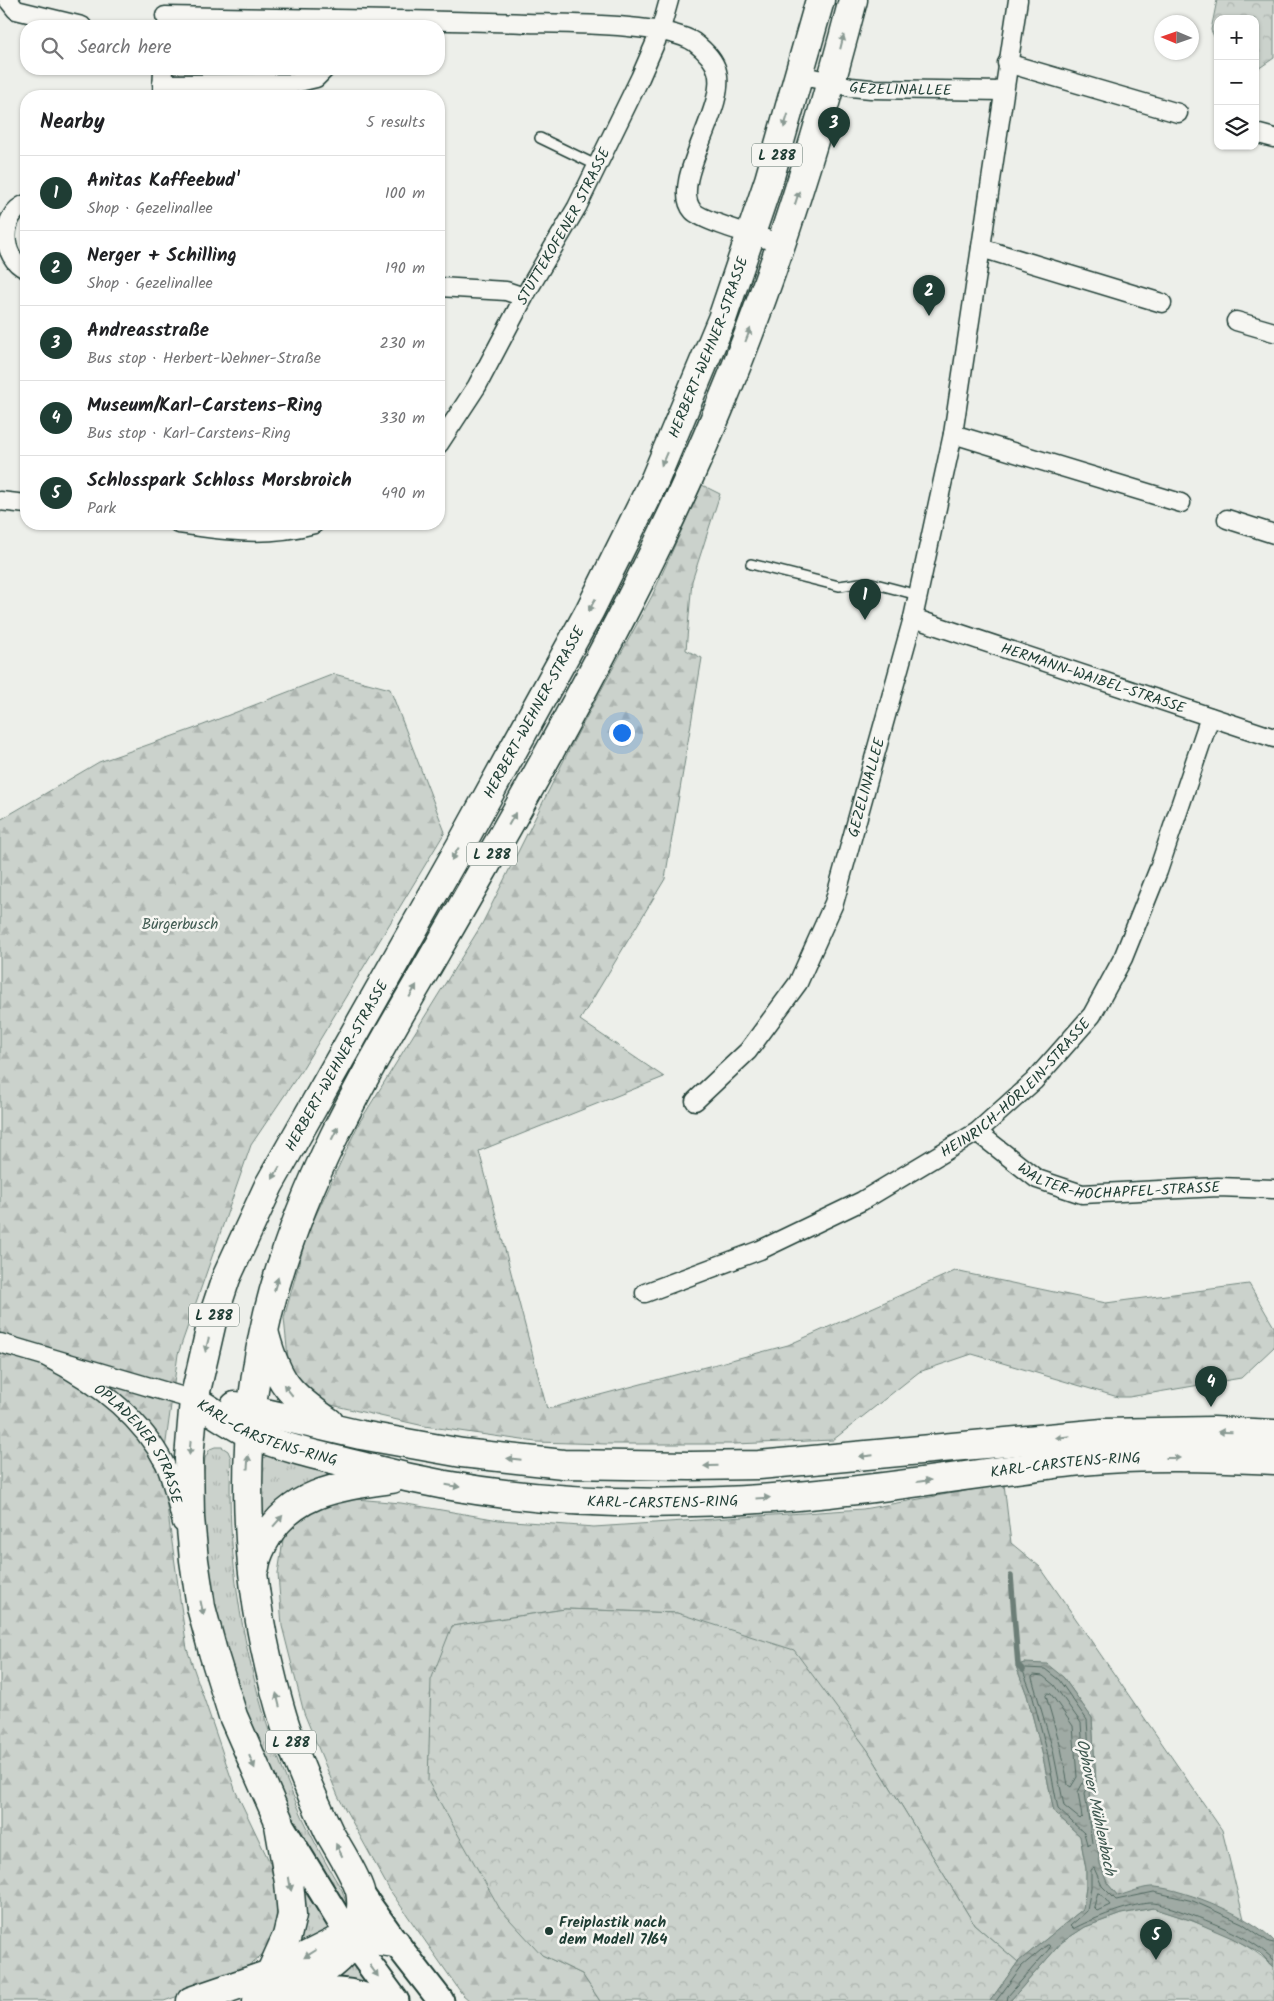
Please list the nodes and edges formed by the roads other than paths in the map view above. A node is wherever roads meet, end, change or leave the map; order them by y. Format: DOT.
graph roads {
  1 [pos="8,0"];
  2 [pos="669,0"];
  3 [pos="820,0"];
  4 [pos="852,0"];
  5 [pos="1018,0"];
  6 [pos="165,14"];
  7 [pos="57,20"];
  8 [pos="277,20"];
  9 [pos="445,24"];
  10 [pos="660,32"];
  11 [pos="1008,63"];
  12 [pos="800,74"];
  13 [pos="319,75"];
  14 [pos="162,83"];
  15 [pos="832,83"];
  16 [pos="1003,92"];
  17 [pos="1178,113"];
  18 [pos="540,138"];
  19 [pos="598,166"];
  20 [pos="20,207"];
  21 [pos="751,234"];
  22 [pos="782,244"];
  23 [pos="981,248"];
  24 [pos="20,267"];
  25 [pos="445,287"];
  26 [pos="524,297"];
  27 [pos="1162,303"];
  28 [pos="1236,321"];
  29 [pos="1274,332"];
  30 [pos="953,434"];
  31 [pos="445,435"];
  32 [pos="0,500"];
  33 [pos="20,503"];
  34 [pos="1180,503"];
  35 [pos="1228,519"];
  36 [pos="221,530"];
  37 [pos="283,530"];
  38 [pos="1274,534"];
  39 [pos="751,564"];
  40 [pos="918,595"];
  41 [pos="913,618"];
  42 [pos="1210,716"];
  43 [pos="1274,738"];
  44 [pos="695,1100"];
  45 [pos="977,1132"];
  46 [pos="1274,1190"];
  47 [pos="645,1292"];
  48 [pos="264,1331"];
  49 [pos="0,1343"];
  50 [pos="46,1357"];
  51 [pos="194,1400"];
  52 [pos="251,1421"];
  53 [pos="340,1430"];
  54 [pos="1274,1434"];
  55 [pos="1274,1460"];
  56 [pos="405,1478"];
  57 [pos="194,1560"];
  58 [pos="252,1580"];
  59 [pos="278,1819"];
  60 [pos="361,1894"];
  61 [pos="352,1941"];
  62 [pos="396,1943"];
  63 [pos="268,1989"];
  64 [pos="192,2001"];
  65 [pos="376,2001"];
  66 [pos="396,2001"];
  67 [pos="441,2001"];
  1 -- 7 [label="street"];
  2 -- 10 [label="street, STÜTTEKOFENER STRASSE"];
  3 -- 12 [label="main road, HERBERT-WEHNER-STRASSE / L 288"];
  15 -- 4 [label="main road, HERBERT-WEHNER-STRASSE / L 288, one-way"];
  5 -- 11 [label="street, GEZELINALLEE"];
  6 -- 8 [label="street"];
  9 -- 10 [label="street"];
  10 -- 19 [label="street, STÜTTEKOFENER STRASSE"];
  10 -- 21 [label="street"];
  11 -- 16 [label="street, GEZELINALLEE"];
  11 -- 17 [label="street"];
  12 -- 15 [label="street, GEZELINALLEE"];
  12 -- 21 [label="main road, HERBERT-WEHNER-STRASSE / L 288, one-way"];
  13 -- 14 [label="street"];
  15 -- 16 [label="street, GEZELINALLEE"];
  22 -- 15 [label="main road, HERBERT-WEHNER-STRASSE / L 288, one-way"];
  16 -- 23 [label="street, GEZELINALLEE"];
  18 -- 19 [label="lane"];
  19 -- 26 [label="street, STÜTTEKOFENER STRASSE"];
  20 -- 24 [label="street"];
  21 -- 22 [label="street"];
  21 -- 51 [label="main road, HERBERT-WEHNER-STRASSE / L 288, one-way"];
  48 -- 22 [label="main road, HERBERT-WEHNER-STRASSE / L 288, one-way"];
  23 -- 27 [label="street"];
  23 -- 30 [label="street, GEZELINALLEE"];
  25 -- 26 [label="street"];
  26 -- 31 [label="street, STÜTTEKOFENER STRASSE"];
  28 -- 29 [label="street"];
  30 -- 34 [label="street"];
  30 -- 40 [label="street, GEZELINALLEE"];
  32 -- 33 [label="street"];
  35 -- 38 [label="street"];
  36 -- 37 [label="street"];
  39 -- 40 [label="lane"];
  40 -- 41 [label="street, GEZELINALLEE"];
  41 -- 42 [label="street, HERMANN-WAIBEL-STRASSE"];
  41 -- 44 [label="street, GEZELINALLEE"];
  42 -- 43 [label="street, HERMANN-WAIBEL-STRASSE"];
  42 -- 45 [label="street, HEINRICH-HÖRLEIN-STRASSE"];
  45 -- 46 [label="street, WALTER-HOCHAPFEL-STRASSE"];
  45 -- 47 [label="street, HEINRICH-HÖRLEIN-STRASSE"];
  48 -- 52 [label="main road, HERBERT-WEHNER-STRASSE / L 288"];
  53 -- 48 [label="main road, one-way"];
  49 -- 50 [label="street, OPLADENER STRASSE"];
  50 -- 51 [label="street, OPLADENER STRASSE"];
  50 -- 57 [label="street, OPLADENER STRASSE"];
  51 -- 52 [label="main road, KARL-CARSTENS-RING"];
  51 -- 57 [label="main road, L 288, one-way"];
  52 -- 53 [label="main road, KARL-CARSTENS-RING"];
  52 -- 56 [label="main road, KARL-CARSTENS-RING"];
  58 -- 52 [label="main road, L 288, one-way"];
  54 -- 53 [label="main road, KARL-CARSTENS-RING, one-way"];
  56 -- 55 [label="main road, KARL-CARSTENS-RING, one-way"];
  58 -- 56 [label="main road, one-way"];
  57 -- 59 [label="main road, L 288, one-way"];
  60 -- 58 [label="main road, L 288, one-way"];
  59 -- 61 [label="main road, L 288"];
  59 -- 63 [label="main road, L 288, one-way"];
  60 -- 61 [label="main road, L 288"];
  60 -- 62 [label="main road"];
  61 -- 62 [label="main road"];
  61 -- 63 [label="main road"];
  61 -- 66 [label="main road, one-way"];
  62 -- 67 [label="main road"];
  63 -- 64 [label="main road"];
  63 -- 65 [label="main road"];
}
